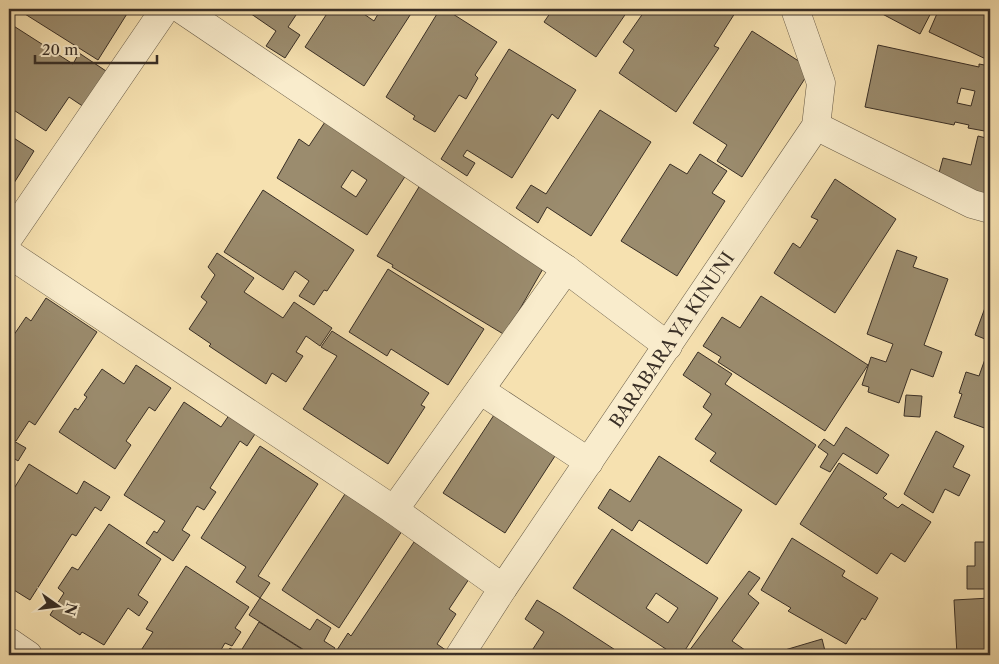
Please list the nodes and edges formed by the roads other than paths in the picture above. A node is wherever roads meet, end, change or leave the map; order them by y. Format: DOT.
graph roads {
  1 [pos="165,9"];
  2 [pos="181,9"];
  3 [pos="796,9"];
  4 [pos="816,126"];
  5 [pos="990,209"];
  6 [pos="9,237"];
  7 [pos="9,254"];
  8 [pos="566,268"];
  9 [pos="668,346"];
  10 [pos="480,390"];
  11 [pos="588,462"];
  12 [pos="394,510"];
  13 [pos="503,588"];
  14 [pos="9,642"];
  15 [pos="28,655"];
  16 [pos="460,655"];
  1 -- 6 [label="street"];
  2 -- 8 [label="street"];
  3 -- 4 [label="street, BARABARA YA KINUNI"];
  4 -- 5 [label="street"];
  4 -- 9 [label="street, BARABARA YA KINUNI"];
  7 -- 12 [label="street"];
  8 -- 9 [label="street"];
  8 -- 10 [label="street"];
  9 -- 11 [label="street, BARABARA YA KINUNI"];
  10 -- 11 [label="street"];
  10 -- 12 [label="street"];
  11 -- 13 [label="street, BARABARA YA KINUNI"];
  12 -- 13 [label="street"];
  13 -- 16 [label="street, BARABARA YA KINUNI"];
  14 -- 15 [label="street"];
}
